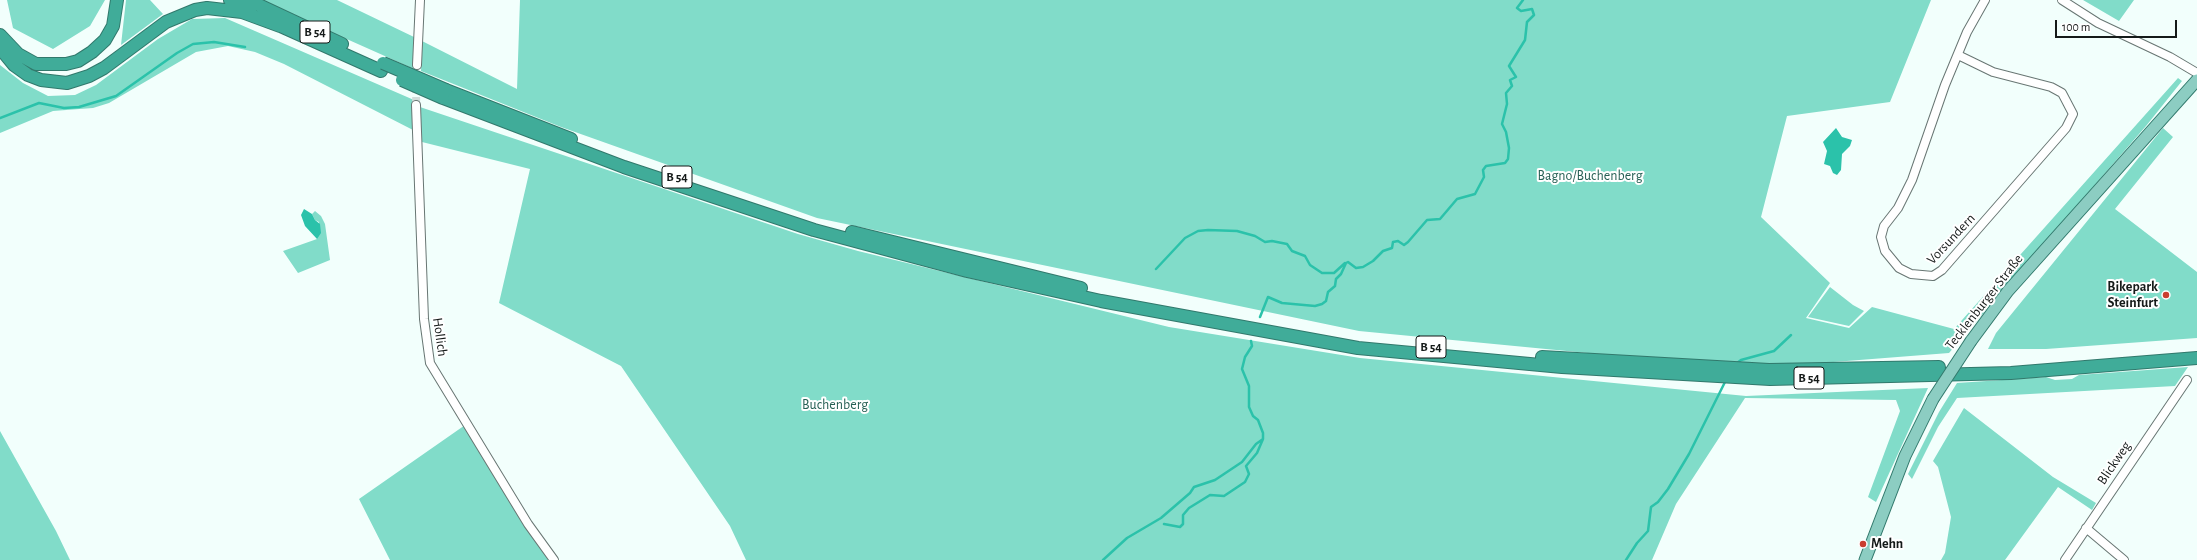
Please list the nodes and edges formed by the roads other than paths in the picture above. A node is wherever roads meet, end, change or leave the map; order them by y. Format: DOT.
graph roads {
  1 [pos="117,0"];
  2 [pos="230,0"];
  3 [pos="248,0"];
  4 [pos="420,0"];
  5 [pos="1986,0"];
  6 [pos="2062,0"];
  7 [pos="280,26"];
  8 [pos="0,35"];
  9 [pos="0,48"];
  10 [pos="1958,55"];
  11 [pos="417,65"];
  12 [pos="382,67"];
  13 [pos="2197,73"];
  14 [pos="2197,80"];
  15 [pos="444,94"];
  16 [pos="416,105"];
  17 [pos="2197,351"];
  18 [pos="2197,358"];
  19 [pos="2186,380"];
  20 [pos="2086,528"];
  21 [pos="1868,559"];
  22 [pos="554,560"];
  23 [pos="2065,560"];
  24 [pos="2124,560"];
  1 -- 8 [label="highway"];
  2 -- 7 [label="highway, B 54"];
  3 -- 12 [label="highway, B 54"];
  4 -- 11 [label="street"];
  5 -- 10 [label="street, Vorsundern"];
  6 -- 13 [label="street"];
  7 -- 9 [label="highway"];
  7 -- 12 [label="highway, B 54"];
  10 -- 10 [label="street, Vorsundern"];
  12 -- 15 [label="highway, B 54, bridge"];
  14 -- 21 [label="main road, Tecklenburger Straße, bridge"];
  15 -- 17 [label="highway, B 54"];
  15 -- 18 [label="highway, B 54"];
  16 -- 22 [label="street, Hollich"];
  19 -- 20 [label="street, Blickweg"];
  20 -- 23 [label="street, Blickweg"];
  20 -- 24 [label="street"];
}
